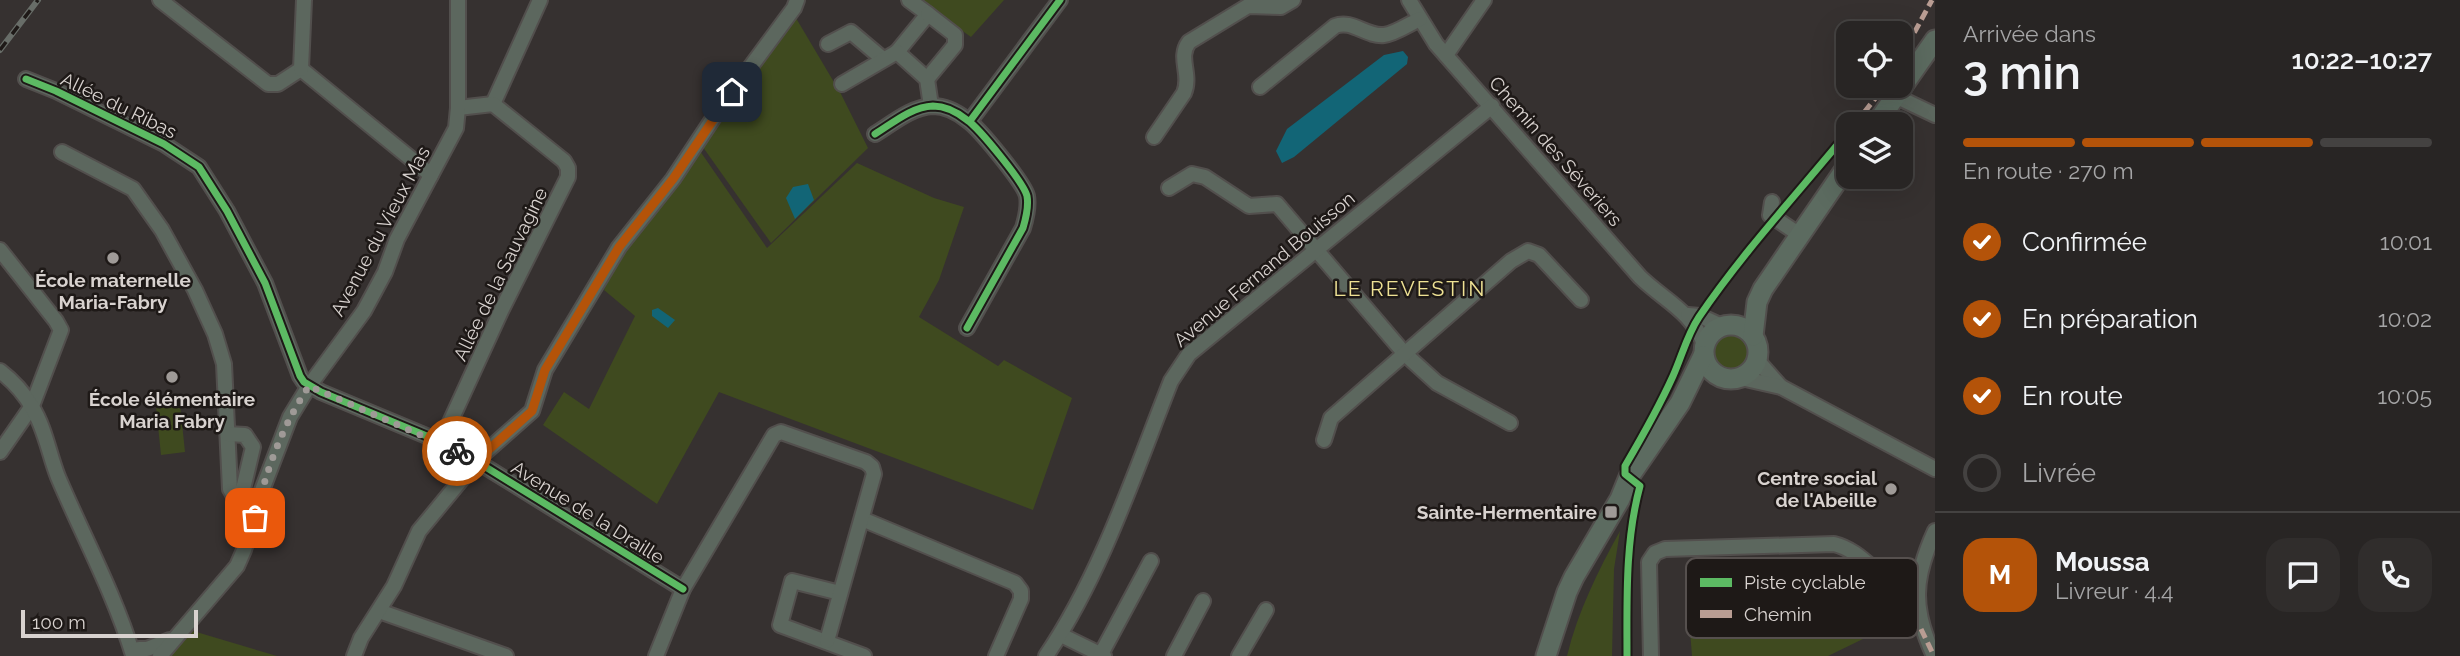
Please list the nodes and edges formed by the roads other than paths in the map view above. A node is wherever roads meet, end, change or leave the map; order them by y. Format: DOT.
graph roads {
  1 [pos="160,0"];
  2 [pos="304,0"];
  3 [pos="457,0"];
  4 [pos="540,0"];
  5 [pos="797,0"];
  6 [pos="909,0"];
  7 [pos="1060,0"];
  8 [pos="1293,0"];
  9 [pos="1409,0"];
  10 [pos="1484,0"];
  11 [pos="928,14"];
  12 [pos="1420,19"];
  13 [pos="1935,40"];
  14 [pos="828,44"];
  15 [pos="897,51"];
  16 [pos="1446,55"];
  17 [pos="883,60"];
  18 [pos="301,69"];
  19 [pos="1913,71"];
  20 [pos="26,79"];
  21 [pos="927,79"];
  22 [pos="842,84"];
  23 [pos="1260,87"];
  24 [pos="1899,98"];
  25 [pos="493,104"];
  26 [pos="932,106"];
  27 [pos="1492,106"];
  28 [pos="458,108"];
  29 [pos="1935,115"];
  30 [pos="970,121"];
  31 [pos="875,134"];
  32 [pos="1154,136"];
  33 [pos="62,152"];
  34 [pos="431,175"];
  35 [pos="1836,182"];
  36 [pos="1169,188"];
  37 [pos="1772,202"];
  38 [pos="1800,235"];
  39 [pos="0,250"];
  40 [pos="1315,252"];
  41 [pos="1763,289"];
  42 [pos="1581,300"];
  43 [pos="1688,314"];
  44 [pos="1725,325"];
  45 [pos="967,328"];
  46 [pos="1753,336"];
  47 [pos="1704,350"];
  48 [pos="1405,354"];
  49 [pos="1757,360"];
  50 [pos="0,371"];
  51 [pos="1732,378"];
  52 [pos="309,386"];
  53 [pos="1781,387"];
  54 [pos="32,406"];
  55 [pos="1510,423"];
  56 [pos="228,434"];
  57 [pos="1324,440"];
  58 [pos="441,442"];
  59 [pos="0,452"];
  60 [pos="476,461"];
  61 [pos="1935,469"];
  62 [pos="234,498"];
  63 [pos="1620,499"];
  64 [pos="255,518"];
  65 [pos="862,519"];
  66 [pos="1935,531"];
  67 [pos="1862,558"];
  68 [pos="1151,561"];
  69 [pos="1582,565"];
  70 [pos="1918,584"];
  71 [pos="683,589"];
  72 [pos="840,593"];
  73 [pos="1918,599"];
  74 [pos="1203,601"];
  75 [pos="1266,610"];
  76 [pos="379,611"];
  77 [pos="1061,635"];
  78 [pos="827,641"];
  79 [pos="145,653"];
  80 [pos="354,656"];
  81 [pos="506,656"];
  82 [pos="656,656"];
  83 [pos="864,656"];
  84 [pos="996,656"];
  85 [pos="1046,656"];
  86 [pos="1102,656"];
  87 [pos="1174,656"];
  88 [pos="1239,656"];
  89 [pos="1546,656"];
  90 [pos="1554,656"];
  91 [pos="1651,656"];
  92 [pos="1934,656"];
  1 -- 18 [label="street"];
  2 -- 18 [label="street"];
  3 -- 28 [label="street, Avenue du Vieux Mas"];
  4 -- 25 [label="street"];
  5 -- 60 [label="street"];
  6 -- 11 [label="street"];
  7 -- 30 [label="street"];
  8 -- 32 [label="street"];
  9 -- 12 [label="street, Chemin des Séveriers"];
  10 -- 16 [label="street"];
  11 -- 15 [label="street"];
  11 -- 21 [label="street"];
  12 -- 16 [label="street, Chemin des Séveriers"];
  12 -- 23 [label="street"];
  13 -- 19 [label="main road"];
  14 -- 17 [label="street"];
  15 -- 17 [label="street"];
  15 -- 21 [label="street"];
  16 -- 27 [label="street, Chemin des Séveriers"];
  17 -- 22 [label="street"];
  18 -- 34 [label="street"];
  20 -- 52 [label="street, Allée du Ribas"];
  21 -- 26 [label="street"];
  24 -- 29 [label="street"];
  25 -- 28 [label="street"];
  25 -- 58 [label="street, Allée de la Sauvagine"];
  26 -- 30 [label="street"];
  26 -- 31 [label="street"];
  27 -- 40 [label="street, Avenue Fernand Bouisson"];
  27 -- 43 [label="street, Chemin des Séveriers"];
  28 -- 34 [label="street, Avenue du Vieux Mas"];
  30 -- 45 [label="street"];
  33 -- 56 [label="street"];
  34 -- 52 [label="street, Avenue du Vieux Mas"];
  35 -- 38 [label="main road"];
  36 -- 40 [label="street"];
  37 -- 38 [label="street"];
  38 -- 41 [label="main road"];
  39 -- 54 [label="street"];
  40 -- 48 [label="street"];
  40 -- 77 [label="street, Avenue Fernand Bouisson"];
  41 -- 44 [label="main road"];
  41 -- 46 [label="main road"];
  42 -- 48 [label="street"];
  43 -- 44 [label="street, Chemin des Séveriers"];
  43 -- 47 [label="street, Chemin des Séveriers"];
  44 -- 46 [label="main road"];
  44 -- 47 [label="main road"];
  46 -- 49 [label="main road"];
  47 -- 51 [label="main road"];
  47 -- 63 [label="main road"];
  48 -- 55 [label="street"];
  48 -- 57 [label="street"];
  49 -- 51 [label="main road"];
  49 -- 53 [label="street"];
  50 -- 54 [label="street"];
  51 -- 53 [label="street"];
  51 -- 63 [label="main road"];
  52 -- 58 [label="street, Avenue de la Draille"];
  52 -- 64 [label="street, Avenue du Vieux Mas"];
  53 -- 61 [label="street"];
  54 -- 59 [label="street"];
  54 -- 79 [label="street"];
  56 -- 62 [label="street"];
  56 -- 62 [label="street"];
  58 -- 60 [label="street, Avenue de la Draille"];
  60 -- 71 [label="street, Avenue de la Draille"];
  60 -- 76 [label="street"];
  62 -- 64 [label="street"];
  63 -- 69 [label="main road"];
  64 -- 79 [label="street, Avenue du Vieux Mas"];
  65 -- 71 [label="street"];
  65 -- 72 [label="street"];
  65 -- 84 [label="street"];
  66 -- 70 [label="street"];
  67 -- 91 [label="street"];
  68 -- 86 [label="street"];
  69 -- 89 [label="main road"];
  69 -- 90 [label="main road"];
  71 -- 82 [label="street"];
  72 -- 78 [label="street"];
  72 -- 78 [label="street"];
  73 -- 92 [label="street"];
  74 -- 87 [label="street"];
  75 -- 88 [label="street"];
  76 -- 80 [label="street"];
  76 -- 81 [label="street"];
  77 -- 85 [label="street, Avenue Fernand Bouisson"];
  77 -- 86 [label="street"];
  78 -- 83 [label="street"];
}
